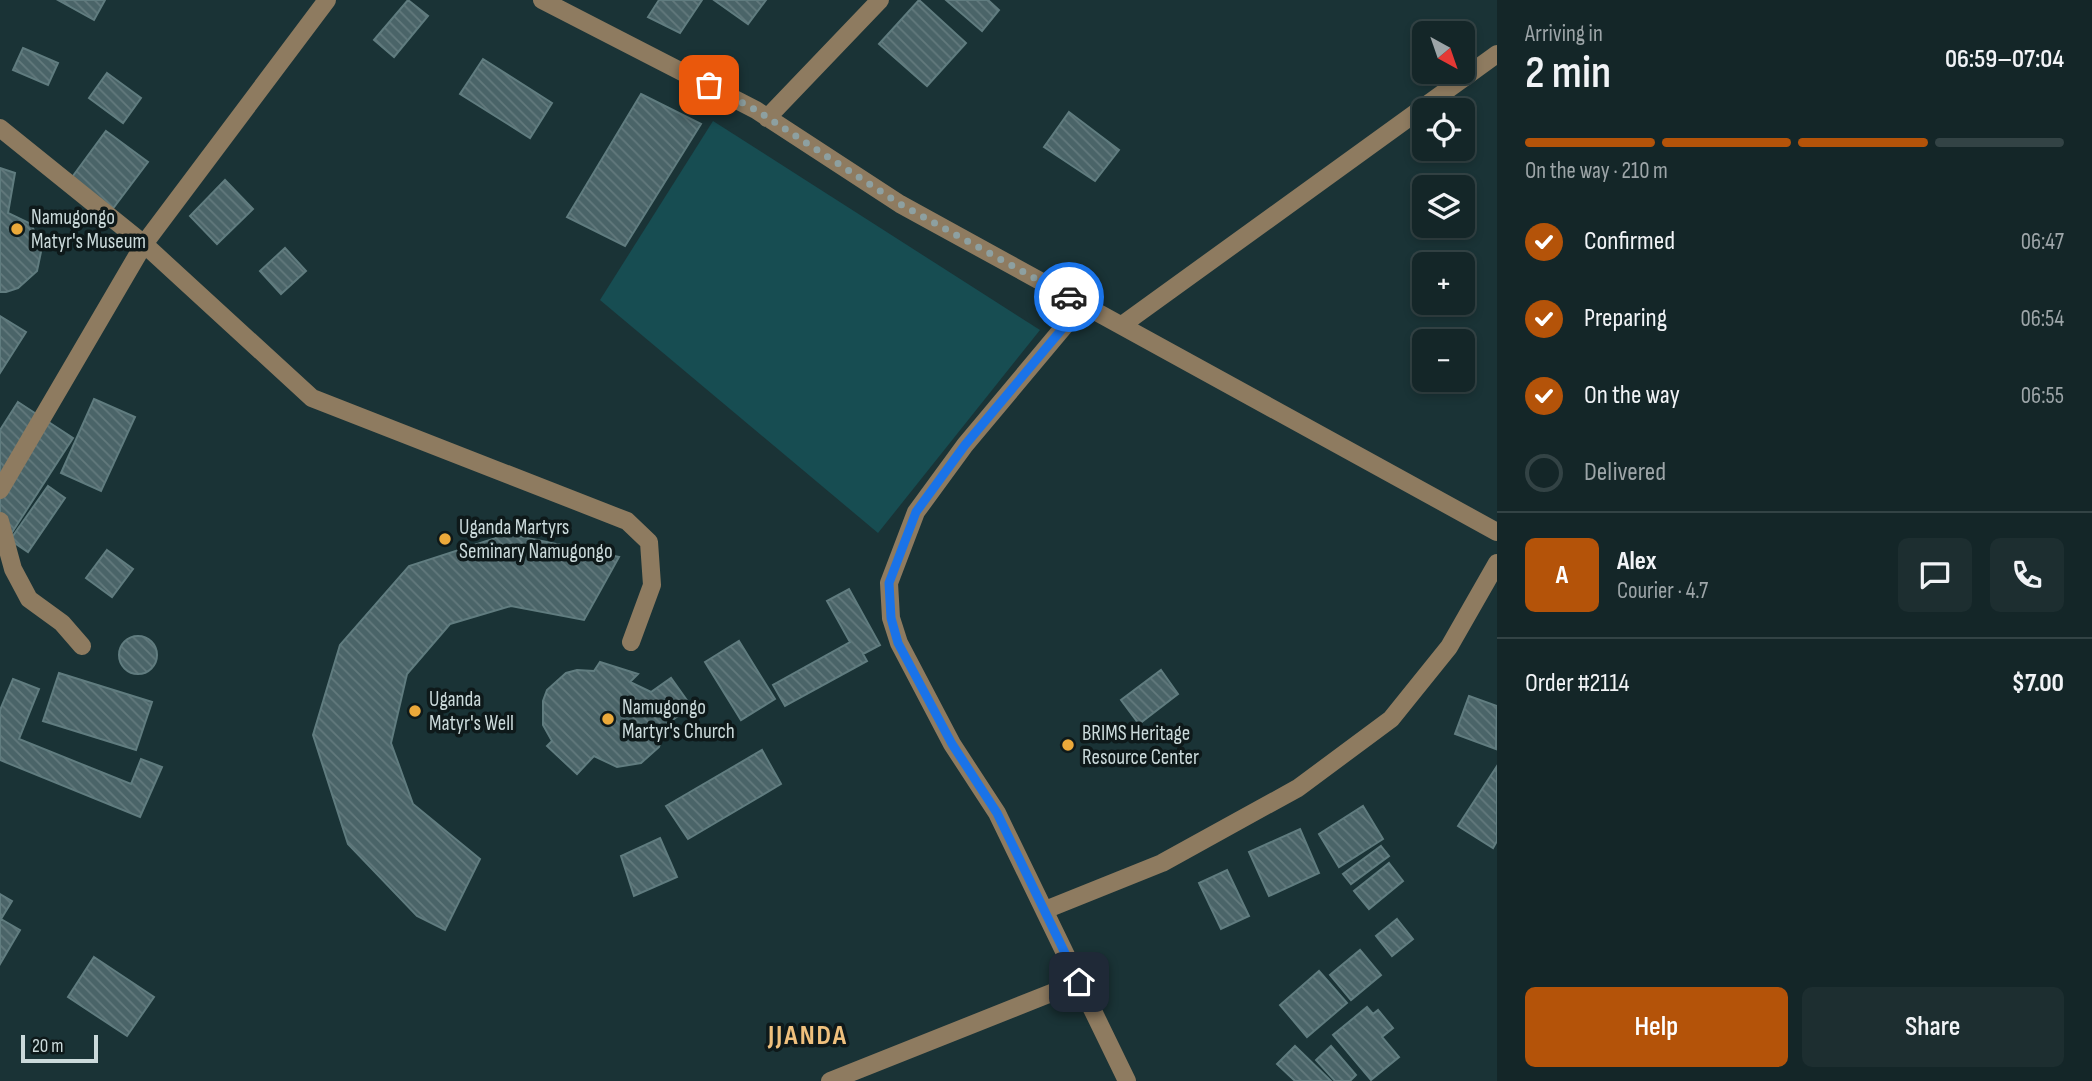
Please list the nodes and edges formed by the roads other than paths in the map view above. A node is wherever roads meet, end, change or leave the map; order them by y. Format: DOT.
graph roads {
  1 [pos="327,0"];
  2 [pos="542,0"];
  3 [pos="880,0"];
  4 [pos="1497,54"];
  5 [pos="768,118"];
  6 [pos="0,128"];
  7 [pos="144,244"];
  8 [pos="1083,304"];
  9 [pos="1122,325"];
  10 [pos="0,490"];
  11 [pos="0,521"];
  12 [pos="1497,532"];
  13 [pos="1497,563"];
  14 [pos="631,642"];
  15 [pos="82,646"];
  16 [pos="1045,910"];
  17 [pos="1079,982"];
  18 [pos="830,1081"];
  19 [pos="1127,1081"];
  1 -- 7 [label="street"];
  2 -- 5 [label="street"];
  3 -- 5 [label="street"];
  4 -- 9 [label="street"];
  5 -- 8 [label="street"];
  6 -- 7 [label="street"];
  7 -- 10 [label="street"];
  7 -- 14 [label="street"];
  8 -- 9 [label="street"];
  8 -- 16 [label="street"];
  9 -- 12 [label="street"];
  11 -- 15 [label="street"];
  13 -- 16 [label="street"];
  16 -- 17 [label="street"];
  17 -- 18 [label="street"];
  17 -- 19 [label="street"];
}
